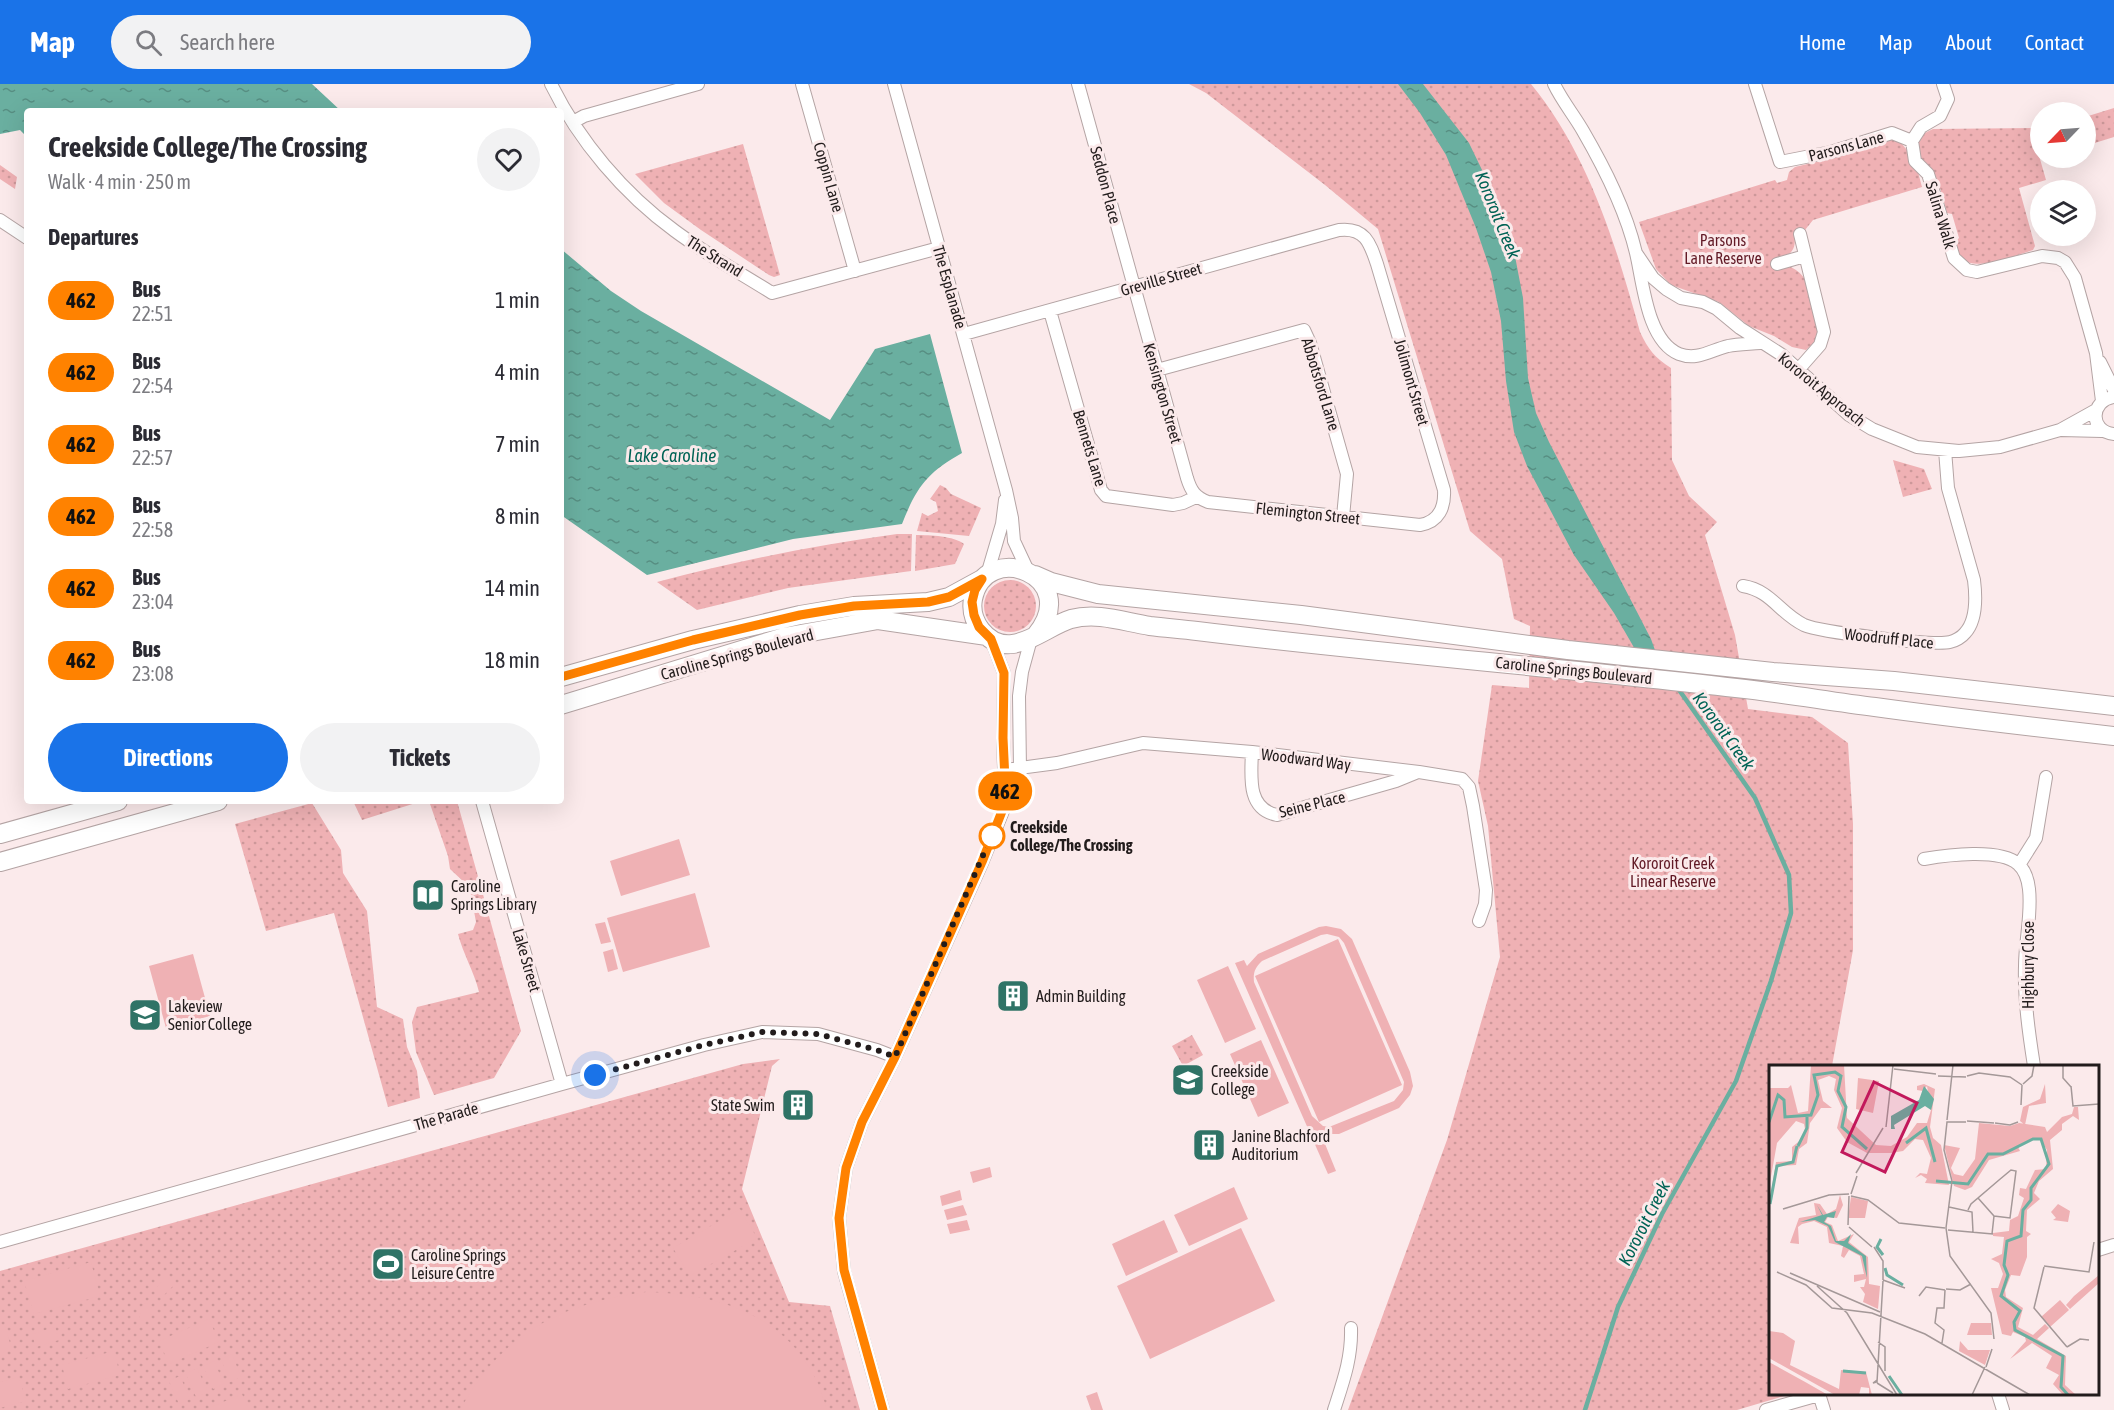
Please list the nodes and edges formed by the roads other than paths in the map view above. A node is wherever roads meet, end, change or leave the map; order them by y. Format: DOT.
graph roads {
  1 [pos="551,84"];
  2 [pos="698,84"];
  3 [pos="802,84"];
  4 [pos="894,84"];
  5 [pos="1078,84"];
  6 [pos="1554,84"];
  7 [pos="1755,84"];
  8 [pos="1943,84"];
  9 [pos="573,122"];
  10 [pos="1912,141"];
  11 [pos="0,220"];
  12 [pos="1359,232"];
  13 [pos="1800,234"];
  14 [pos="24,236"];
  15 [pos="939,249"];
  16 [pos="1636,253"];
  17 [pos="1805,256"];
  18 [pos="1777,264"];
  19 [pos="855,271"];
  20 [pos="1134,287"];
  21 [pos="1666,289"];
  22 [pos="1649,307"];
  23 [pos="1050,311"];
  24 [pos="1732,321"];
  25 [pos="964,334"];
  26 [pos="1760,343"];
  27 [pos="1735,345"];
  28 [pos="2096,353"];
  29 [pos="1157,370"];
  30 [pos="1798,370"];
  31 [pos="2114,390"];
  32 [pos="2104,402"];
  33 [pos="2060,430"];
  34 [pos="2110,435"];
  35 [pos="1945,450"];
  36 [pos="1006,490"];
  37 [pos="1196,497"];
  38 [pos="1343,517"];
  39 [pos="1420,525"];
  40 [pos="1031,573"];
  41 [pos="985,577"];
  42 [pos="1743,586"];
  43 [pos="1034,637"];
  44 [pos="989,638"];
  45 [pos="564,676"];
  46 [pos="564,704"];
  47 [pos="2114,706"];
  48 [pos="2114,736"];
  49 [pos="1252,752"];
  50 [pos="1020,768"];
  51 [pos="1005,770"];
  52 [pos="1419,772"];
  53 [pos="2046,777"];
  54 [pos="1006,801"];
  55 [pos="107,804"];
  56 [pos="207,804"];
  57 [pos="483,804"];
  58 [pos="0,834"];
  59 [pos="1924,859"];
  60 [pos="0,862"];
  61 [pos="2019,865"];
  62 [pos="1479,921"];
  63 [pos="895,1057"];
  64 [pos="2034,1065"];
  65 [pos="562,1084"];
  66 [pos="0,1242"];
  67 [pos="2114,1245"];
  68 [pos="2099,1249"];
  69 [pos="1351,1328"];
  70 [pos="1816,1395"];
  71 [pos="1819,1395"];
  72 [pos="1998,1395"];
  73 [pos="883,1410"];
  74 [pos="1334,1410"];
  75 [pos="1766,1410"];
  76 [pos="1824,1410"];
  77 [pos="2003,1410"];
  1 -- 9 [label="street, The Strand"];
  2 -- 9 [label="street"];
  3 -- 19 [label="street, Coppin Lane"];
  4 -- 15 [label="street, The Esplanade"];
  5 -- 20 [label="street, Seddon Place"];
  6 -- 16 [label="street, Kororoit Approach"];
  7 -- 10 [label="street, Parsons Lane"];
  8 -- 10 [label="street"];
  9 -- 19 [label="street, The Strand"];
  10 -- 28 [label="street, Salina Walk"];
  11 -- 14 [label="street"];
  12 -- 20 [label="street, Greville Street"];
  12 -- 39 [label="street, Jolimont Street"];
  13 -- 17 [label="street"];
  15 -- 19 [label="street, The Strand"];
  15 -- 25 [label="street, The Esplanade"];
  16 -- 21 [label="street, Kororoit Approach"];
  16 -- 22 [label="street, Kororoit Approach"];
  17 -- 18 [label="street"];
  17 -- 30 [label="street"];
  20 -- 23 [label="street, Greville Street"];
  20 -- 29 [label="street, Kensington Street"];
  21 -- 22 [label="street"];
  21 -- 24 [label="street, Kororoit Approach"];
  22 -- 27 [label="street, Kororoit Approach"];
  23 -- 25 [label="street, Greville Street"];
  23 -- 37 [label="street, Bennets Lane"];
  24 -- 26 [label="street, Kororoit Approach"];
  24 -- 27 [label="street"];
  25 -- 36 [label="street, The Esplanade"];
  26 -- 27 [label="street, Kororoit Approach"];
  26 -- 30 [label="street, Kororoit Approach"];
  28 -- 31 [label="street, Salina Walk"];
  28 -- 32 [label="street, Salina Walk"];
  29 -- 37 [label="street, Kensington Street"];
  29 -- 38 [label="street, Abbotsford Lane"];
  30 -- 35 [label="street, Kororoit Approach"];
  32 -- 33 [label="street, Kororoit Approach"];
  32 -- 34 [label="street, Salina Walk"];
  33 -- 34 [label="street, Kororoit Approach"];
  33 -- 35 [label="street, Kororoit Approach"];
  35 -- 42 [label="street, Woodruff Place"];
  36 -- 40 [label="street, The Esplanade"];
  36 -- 41 [label="street, The Esplanade"];
  37 -- 38 [label="street, Flemington Street"];
  38 -- 39 [label="street, Flemington Street"];
  40 -- 41 [label="main road"];
  40 -- 43 [label="main road"];
  40 -- 47 [label="main road, Caroline Springs Boulevard"];
  41 -- 44 [label="main road"];
  41 -- 45 [label="main road, Caroline Springs Boulevard"];
  43 -- 44 [label="main road"];
  43 -- 48 [label="main road, Caroline Springs Boulevard"];
  43 -- 50 [label="street"];
  44 -- 46 [label="main road, Caroline Springs Boulevard"];
  44 -- 51 [label="street"];
  49 -- 50 [label="street, Woodward Way"];
  49 -- 52 [label="street, Woodward Way"];
  49 -- 52 [label="street, Seine Place"];
  50 -- 51 [label="street, Woodward Way"];
  50 -- 54 [label="street"];
  51 -- 54 [label="street"];
  52 -- 62 [label="street, Woodward Way"];
  53 -- 61 [label="street"];
  54 -- 63 [label="street"];
  55 -- 58 [label="main road"];
  56 -- 60 [label="main road"];
  57 -- 65 [label="street, Lake Street"];
  59 -- 61 [label="street"];
  61 -- 64 [label="street, Highbury Close"];
  63 -- 65 [label="street, The Parade"];
  63 -- 73 [label="street"];
  65 -- 66 [label="street, The Parade"];
  67 -- 68 [label="street"];
  69 -- 74 [label="street"];
  70 -- 75 [label="street"];
  71 -- 76 [label="street"];
  72 -- 77 [label="street"];
}
